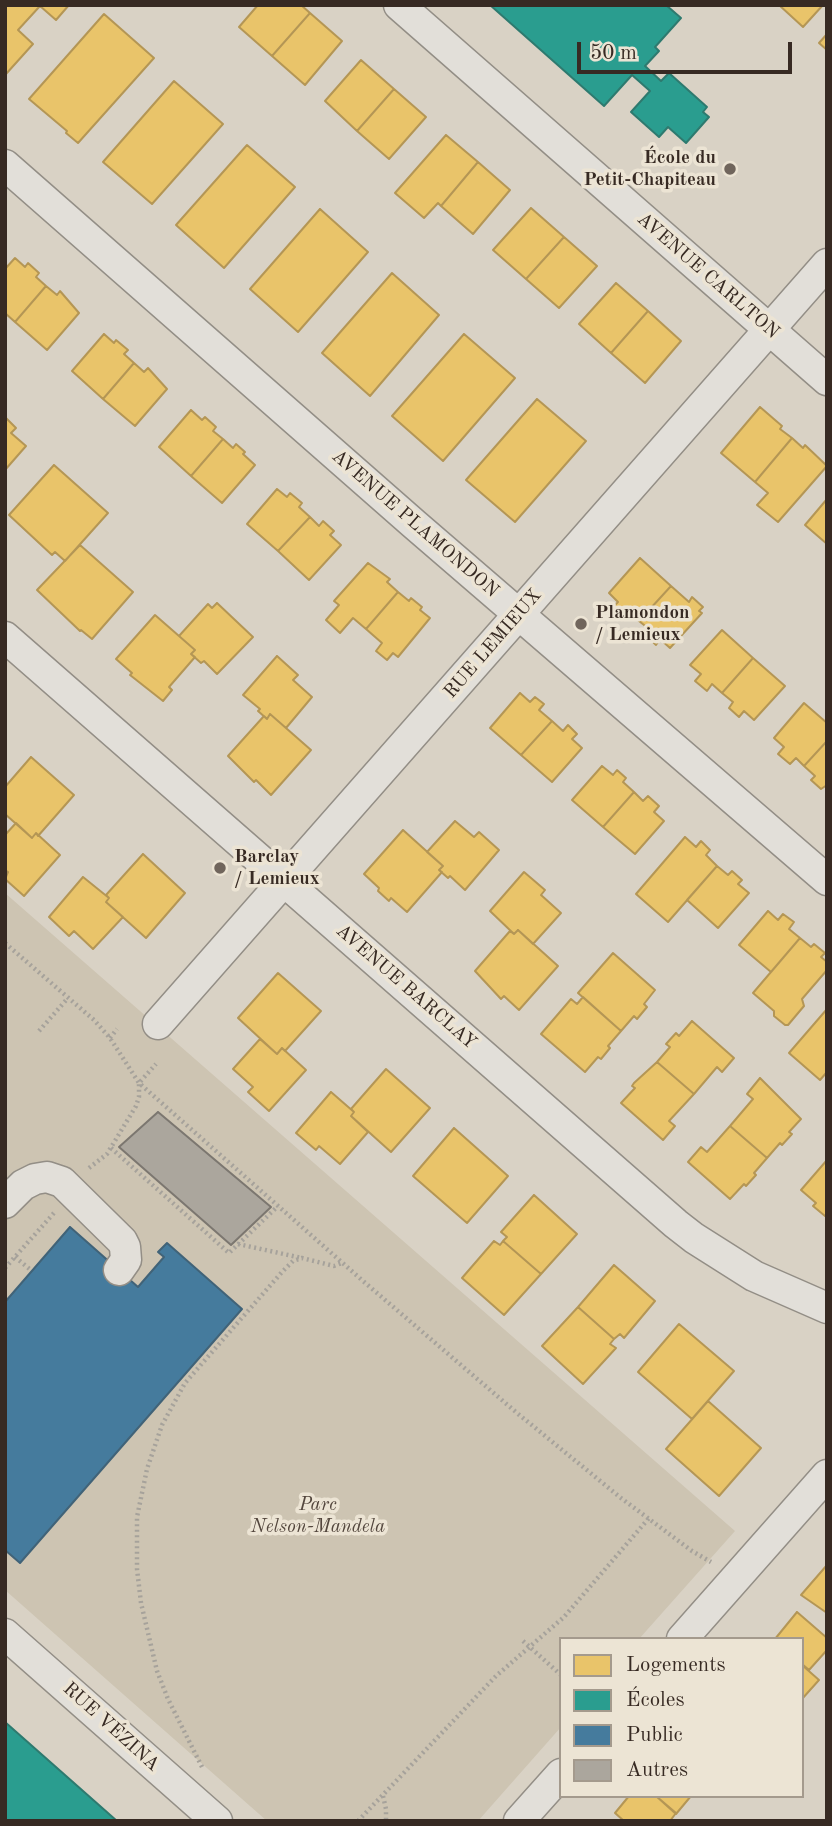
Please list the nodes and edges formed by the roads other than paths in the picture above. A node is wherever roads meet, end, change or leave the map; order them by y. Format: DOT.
graph roads {
  1 [pos="399,5"];
  2 [pos="5,165"];
  3 [pos="827,264"];
  4 [pos="770,329"];
  5 [pos="827,380"];
  6 [pos="519,614"];
  7 [pos="5,637"];
  8 [pos="827,880"];
  9 [pos="285,882"];
  10 [pos="158,1024"];
  11 [pos="5,1203"];
  12 [pos="119,1270"];
  13 [pos="827,1308"];
  14 [pos="827,1475"];
  15 [pos="5,1634"];
  16 [pos="684,1637"];
  17 [pos="559,1776"];
  18 [pos="217,1821"];
  19 [pos="519,1821"];
  1 -- 4 [label="street, AVENUE CARLTON"];
  2 -- 6 [label="street, AVENUE PLAMONDON"];
  3 -- 4 [label="street, RUE LEMIEUX"];
  4 -- 5 [label="street, AVENUE CARLTON"];
  4 -- 6 [label="street, RUE LEMIEUX"];
  6 -- 8 [label="street, AVENUE PLAMONDON"];
  6 -- 9 [label="street, RUE LEMIEUX"];
  7 -- 9 [label="street, AVENUE BARCLAY"];
  9 -- 10 [label="street, RUE LEMIEUX"];
  9 -- 13 [label="street, AVENUE BARCLAY"];
  11 -- 12 [label="street"];
  14 -- 16 [label="street"];
  15 -- 18 [label="street, RUE VÉZINA"];
  17 -- 19 [label="street"];
}
